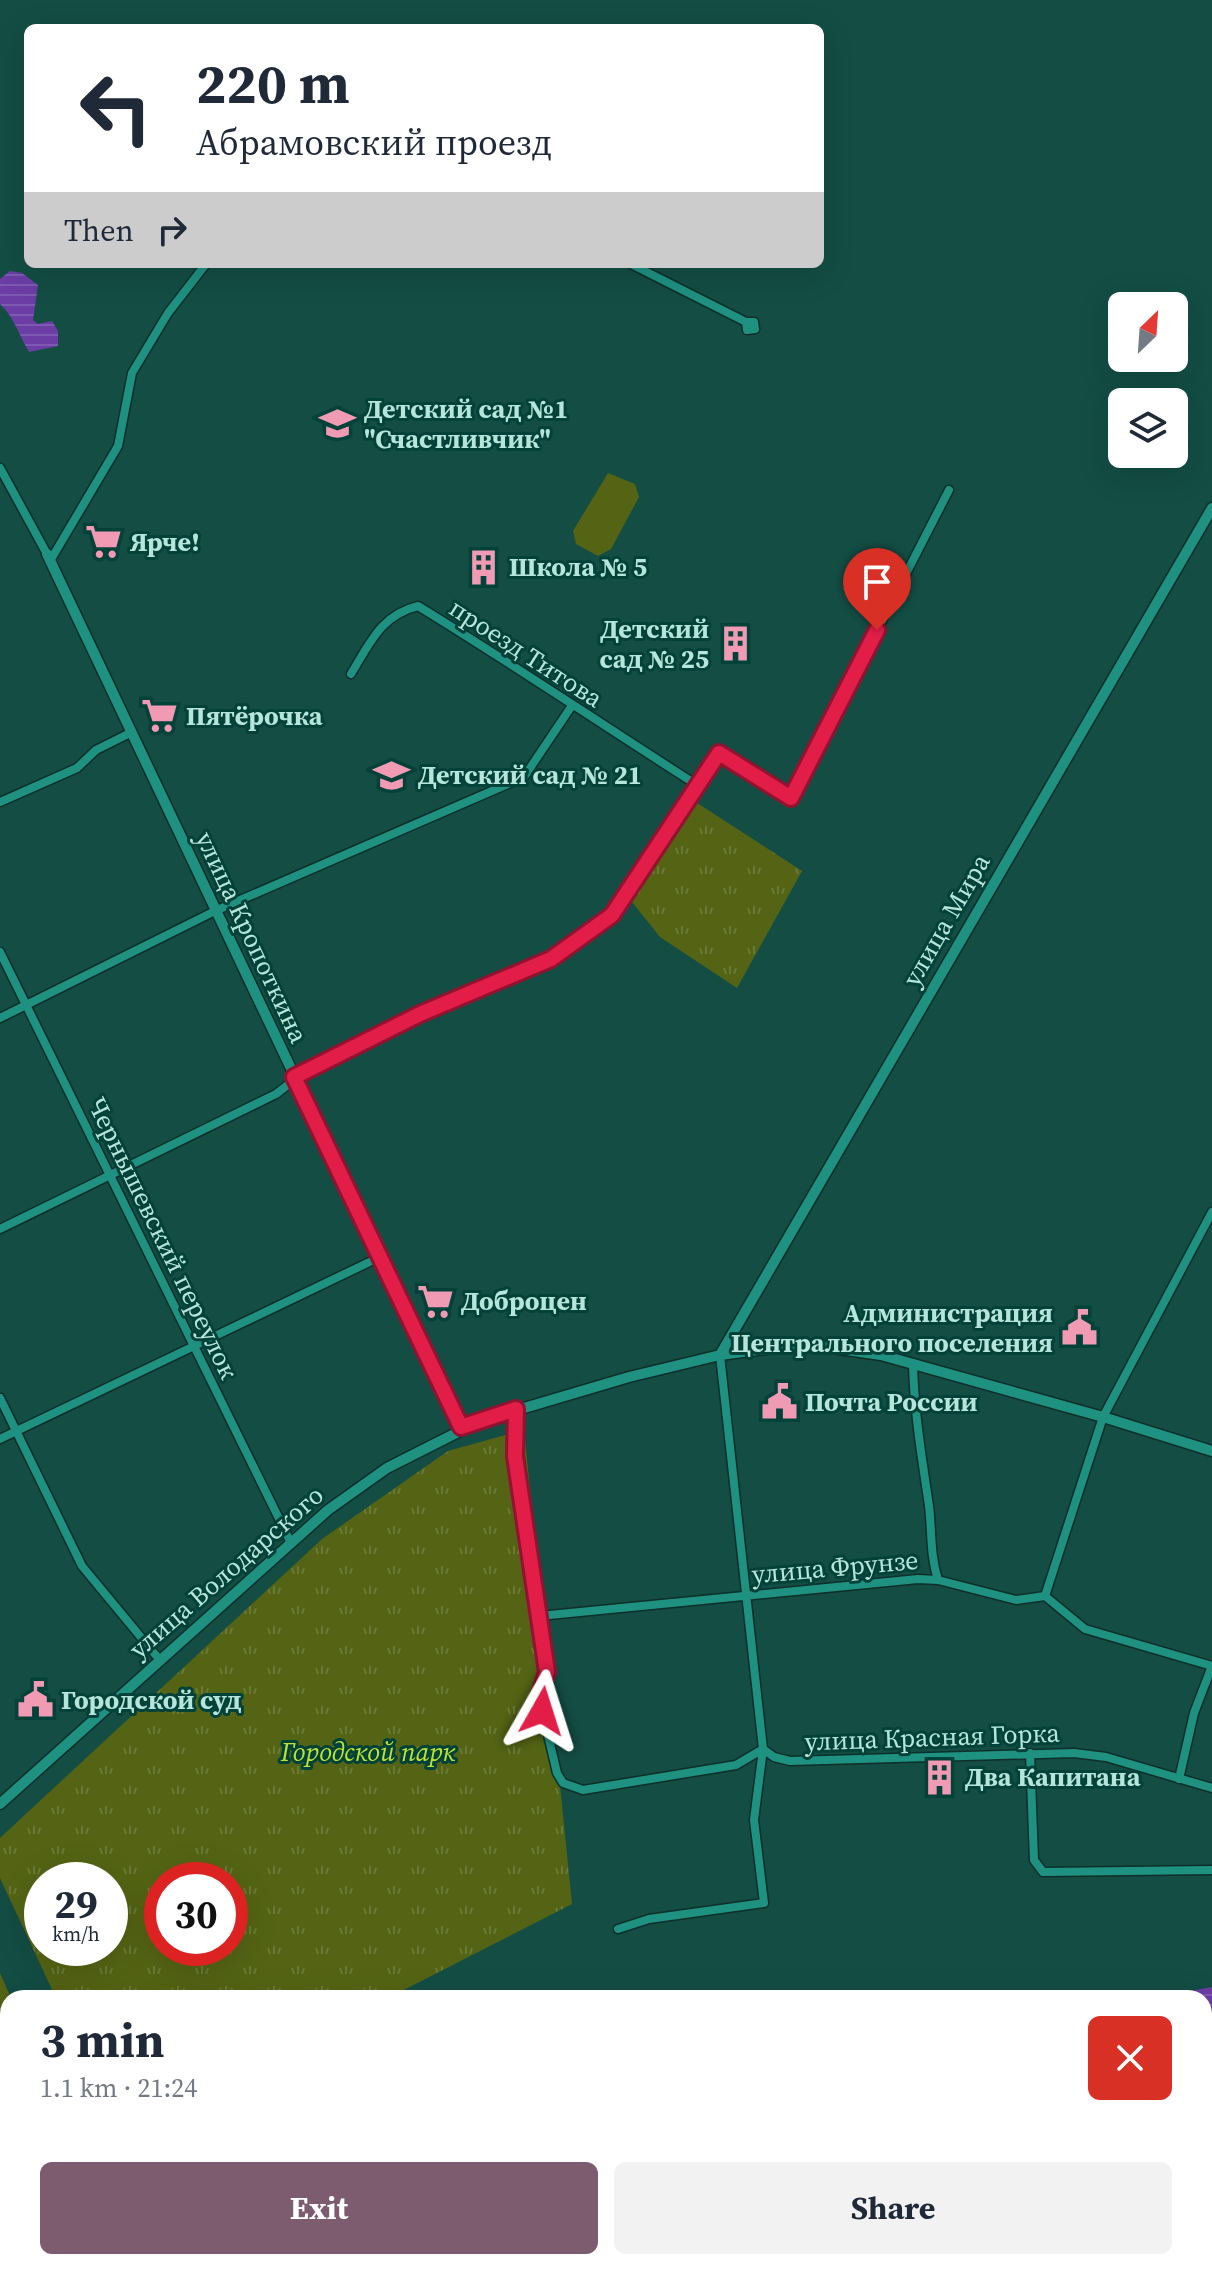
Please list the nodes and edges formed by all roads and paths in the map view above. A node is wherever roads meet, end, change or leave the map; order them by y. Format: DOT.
graph roads {
  1 [pos="203,268"];
  2 [pos="639,268"];
  3 [pos="746,322"];
  4 [pos="0,468"];
  5 [pos="949,490"];
  6 [pos="1212,508"];
  7 [pos="48,558"];
  8 [pos="351,674"];
  9 [pos="571,707"];
  10 [pos="132,732"];
  11 [pos="697,785"];
  12 [pos="0,802"];
  13 [pos="215,911"];
  14 [pos="0,952"];
  15 [pos="27,1006"];
  16 [pos="0,1018"];
  17 [pos="294,1077"];
  18 [pos="110,1177"];
  19 [pos="1212,1212"];
  20 [pos="0,1229"];
  21 [pos="382,1256"];
  22 [pos="195,1348"];
  23 [pos="720,1355"];
  24 [pos="913,1363"];
  25 [pos="0,1398"];
  26 [pos="516,1409"];
  27 [pos="1103,1417"];
  28 [pos="461,1427"];
  29 [pos="16,1431"];
  30 [pos="0,1439"];
  31 [pos="1212,1451"];
  32 [pos="290,1541"];
  33 [pos="938,1580"];
  34 [pos="748,1594"];
  35 [pos="1045,1596"];
  36 [pos="539,1616"];
  37 [pos="159,1659"];
  38 [pos="1212,1666"];
  39 [pos="763,1749"];
  40 [pos="1030,1753"];
  41 [pos="1179,1779"];
  42 [pos="1212,1788"];
  43 [pos="0,1804"];
  44 [pos="1212,1870"];
  45 [pos="618,1929"];
  1 -- 7 [label="street"];
  2 -- 3 [label="street"];
  4 -- 7 [label="street, улица Кропоткина"];
  5 -- 11 [label="street"];
  6 -- 23 [label="street, улица Мира"];
  7 -- 10 [label="street, улица Кропоткина"];
  8 -- 9 [label="street, проезд Титова"];
  9 -- 11 [label="street, проезд Титова"];
  9 -- 13 [label="street"];
  10 -- 12 [label="street"];
  10 -- 13 [label="street, улица Кропоткина"];
  11 -- 17 [label="street"];
  13 -- 15 [label="street"];
  13 -- 17 [label="street, улица Кропоткина"];
  14 -- 15 [label="street, Чернышевский переулок"];
  15 -- 16 [label="street"];
  15 -- 18 [label="street, Чернышевский переулок"];
  17 -- 18 [label="street"];
  17 -- 21 [label="street, улица Кропоткина"];
  18 -- 20 [label="street"];
  18 -- 22 [label="street, Чернышевский переулок"];
  19 -- 27 [label="street"];
  21 -- 22 [label="street"];
  21 -- 28 [label="street, улица Кропоткина"];
  22 -- 29 [label="street"];
  22 -- 32 [label="street, Чернышевский переулок"];
  23 -- 24 [label="street, улица Володарского"];
  23 -- 26 [label="street, улица Володарского"];
  23 -- 34 [label="street"];
  24 -- 27 [label="street, улица Володарского"];
  24 -- 33 [label="street"];
  25 -- 29 [label="street"];
  26 -- 28 [label="street, улица Володарского"];
  26 -- 36 [label="street"];
  27 -- 31 [label="street, улица Володарского"];
  27 -- 35 [label="street"];
  28 -- 32 [label="street, улица Володарского"];
  29 -- 30 [label="street"];
  29 -- 37 [label="street"];
  32 -- 37 [label="street, улица Володарского"];
  33 -- 34 [label="street, улица Фрунзе"];
  33 -- 35 [label="street, улица Фрунзе"];
  34 -- 36 [label="street, улица Фрунзе"];
  34 -- 39 [label="street"];
  35 -- 38 [label="street"];
  36 -- 39 [label="street"];
  37 -- 43 [label="street, улица Володарского"];
  38 -- 41 [label="street"];
  39 -- 40 [label="street, улица Красная Горка"];
  39 -- 45 [label="street"];
  40 -- 41 [label="street, улица Красная Горка"];
  40 -- 44 [label="street"];
  41 -- 42 [label="street, улица Красная Горка"];
}
